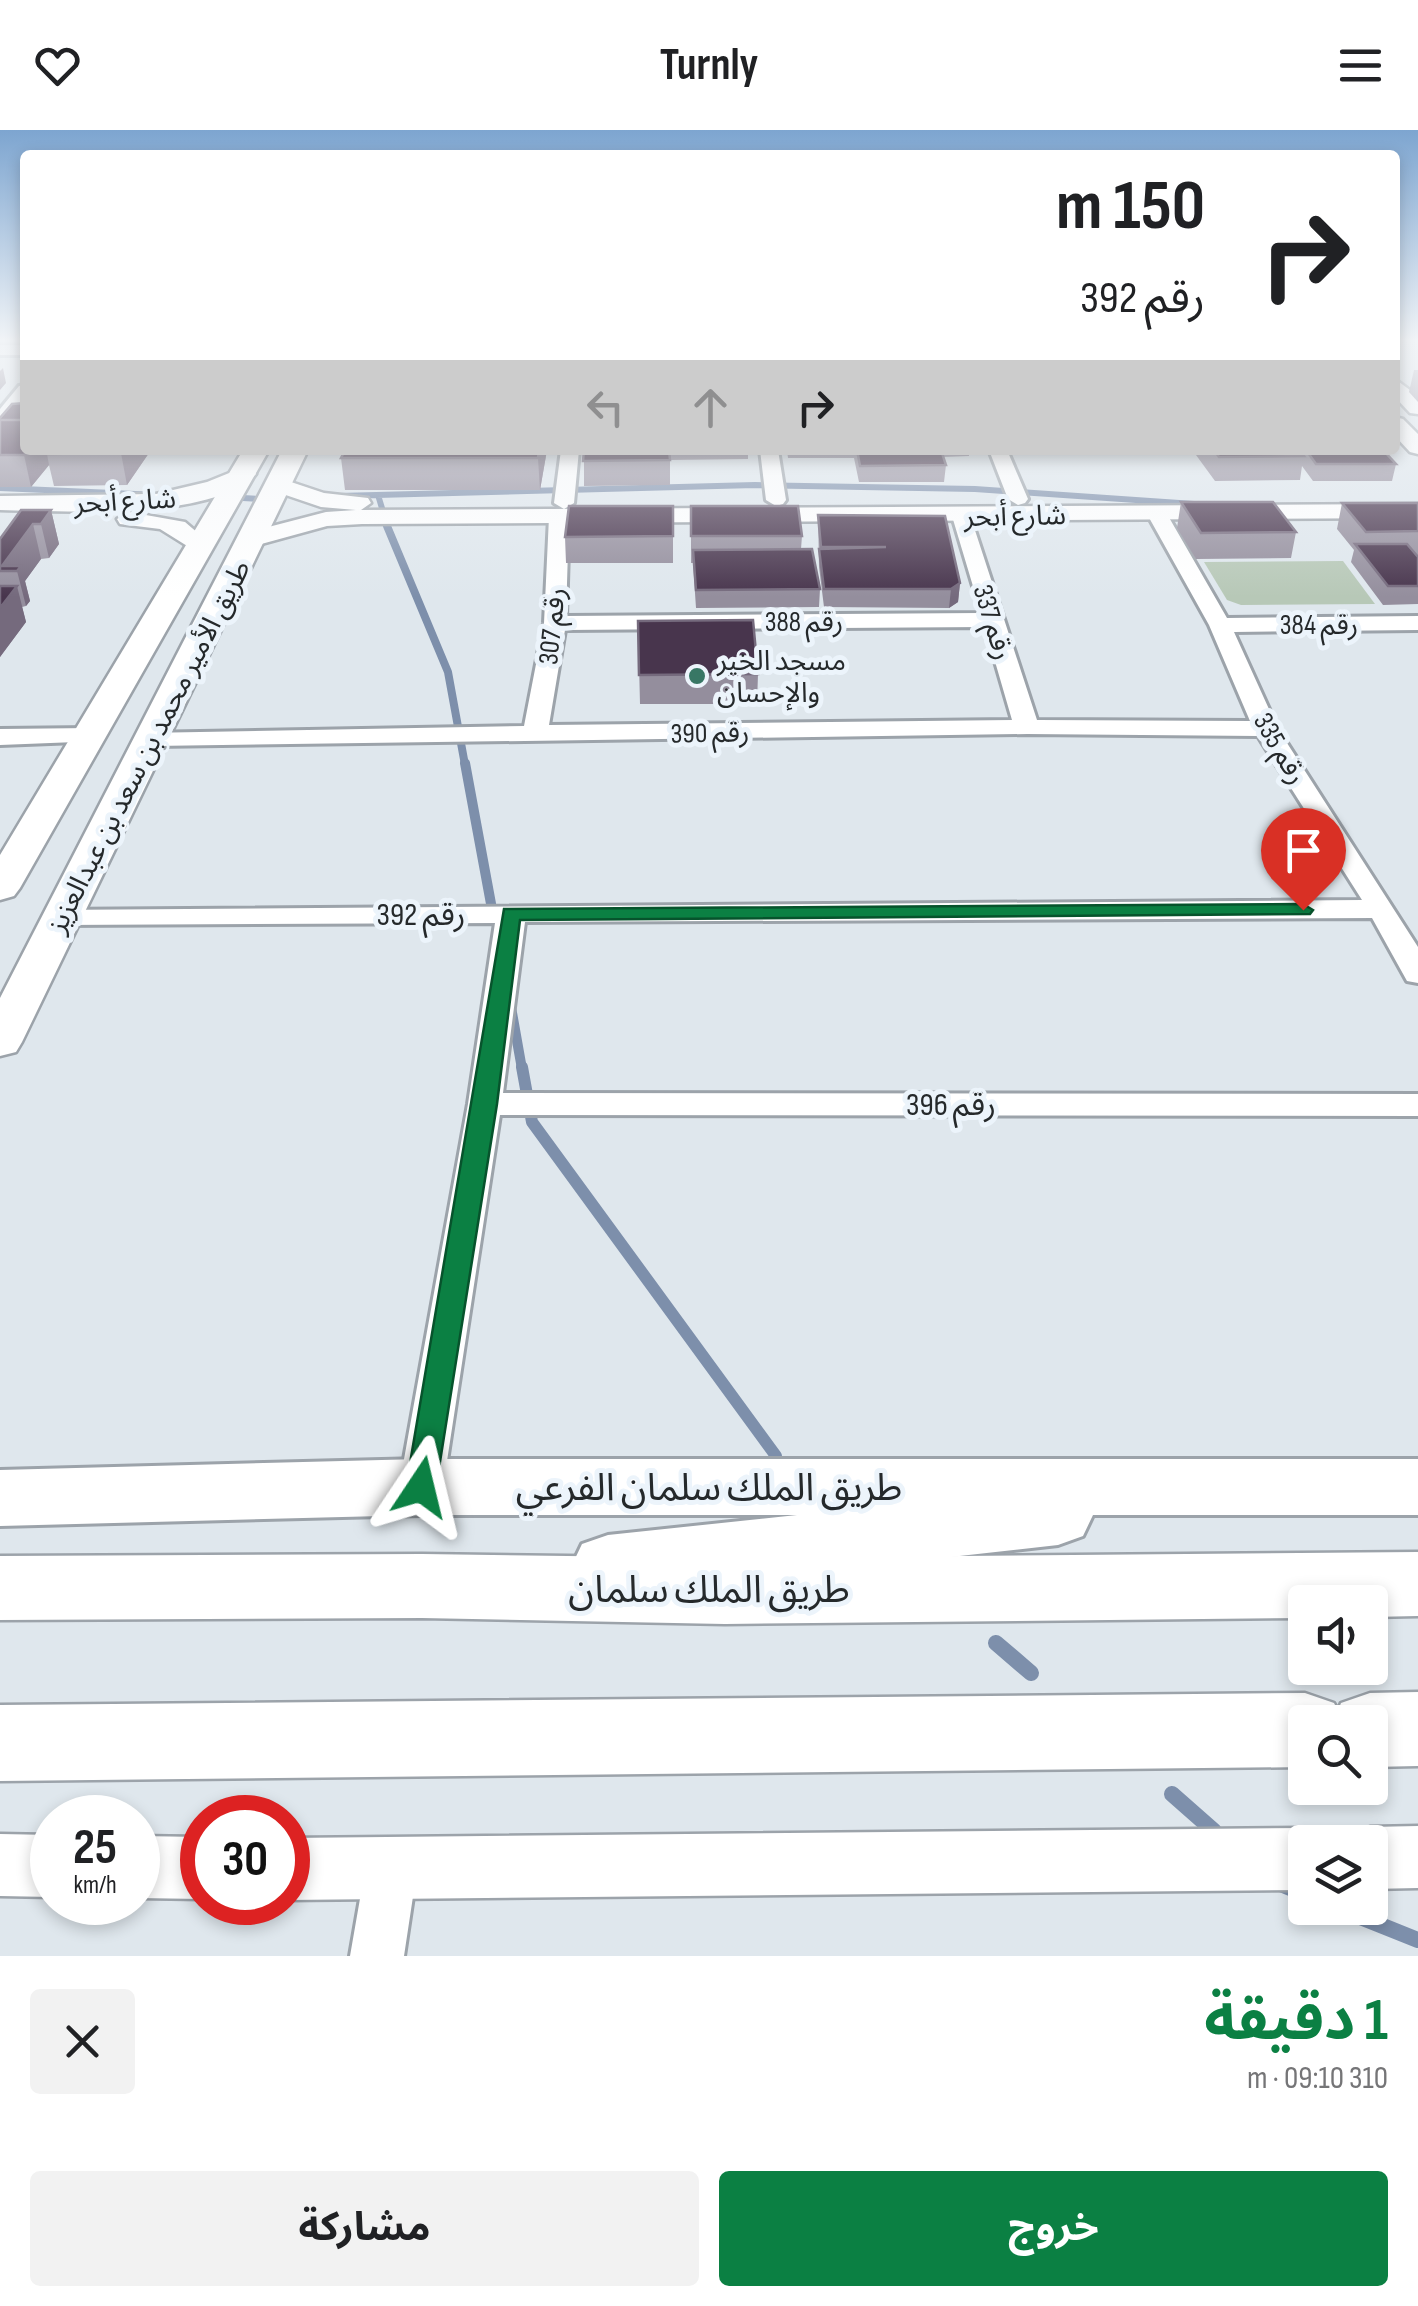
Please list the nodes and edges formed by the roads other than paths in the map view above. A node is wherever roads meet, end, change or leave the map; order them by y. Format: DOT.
graph roads {
  1 [pos="294,455"];
  2 [pos="569,455"];
  3 [pos="770,455"];
  4 [pos="1000,455"];
  5 [pos="250,462"];
  6 [pos="279,486"];
  7 [pos="1418,497"];
  8 [pos="1018,499"];
  9 [pos="776,500"];
  10 [pos="0,503"];
  11 [pos="562,510"];
  12 [pos="98,511"];
  13 [pos="365,511"];
  14 [pos="1418,511"];
  15 [pos="1157,514"];
  16 [pos="962,516"];
  17 [pos="0,520"];
  18 [pos="254,538"];
  19 [pos="200,546"];
  20 [pos="993,620"];
  21 [pos="555,622"];
  22 [pos="1418,624"];
  23 [pos="1220,625"];
  24 [pos="1027,727"];
  25 [pos="1266,729"];
  26 [pos="535,734"];
  27 [pos="92,736"];
  28 [pos="0,737"];
  29 [pos="153,738"];
  30 [pos="0,888"];
  31 [pos="511,914"];
  32 [pos="60,916"];
  33 [pos="1396,918"];
  34 [pos="1418,974"];
  35 [pos="0,1042"];
  36 [pos="485,1104"];
  37 [pos="1418,1104"];
  38 [pos="421,1487"];
  39 [pos="1323,1487"];
  40 [pos="1418,1487"];
  41 [pos="0,1498"];
  42 [pos="1418,1584"];
  43 [pos="422,1586"];
  44 [pos="0,1588"];
  45 [pos="1418,1729"];
  46 [pos="1288,1730"];
  47 [pos="1388,1730"];
  48 [pos="0,1743"];
  49 [pos="1418,1857"];
  50 [pos="1388,1858"];
  51 [pos="1288,1859"];
  52 [pos="0,1865"];
  53 [pos="30,1866"];
  54 [pos="310,1869"];
  55 [pos="391,1870"];
  56 [pos="377,1956"];
  1 -- 6 [label="main road, طريق الأمير محمد بن سعد بن عبدالعزيز"];
  2 -- 11 [label="street, رقم 307"];
  3 -- 9 [label="street"];
  4 -- 8 [label="street"];
  5 -- 12 [label="street, شارع أبحر"];
  5 -- 19 [label="main road, طريق الأمير محمد بن سعد بن عبدالعزيز"];
  6 -- 13 [label="street, شارع أبحر"];
  6 -- 18 [label="main road, طريق الأمير محمد بن سعد بن عبدالعزيز"];
  7 -- 8 [label="street, شارع أبحر"];
  8 -- 9 [label="street, شارع أبحر"];
  9 -- 11 [label="street, شارع أبحر"];
  10 -- 12 [label="street, شارع أبحر"];
  11 -- 13 [label="street, شارع أبحر"];
  11 -- 16 [label="street, شارع أبحر"];
  11 -- 21 [label="street, رقم 307"];
  12 -- 17 [label="street, شارع أبحر"];
  12 -- 19 [label="street, شارع أبحر"];
  13 -- 18 [label="street, شارع أبحر"];
  14 -- 15 [label="street, شارع أبحر"];
  15 -- 16 [label="street, شارع أبحر"];
  15 -- 23 [label="street, رقم 335"];
  16 -- 20 [label="street, رقم 337"];
  18 -- 29 [label="main road, طريق الأمير محمد بن سعد بن عبدالعزيز"];
  19 -- 27 [label="main road, طريق الأمير محمد بن سعد بن عبدالعزيز"];
  20 -- 21 [label="street, رقم 388"];
  20 -- 24 [label="street, رقم 337"];
  21 -- 26 [label="street, رقم 307"];
  22 -- 23 [label="street, رقم 384"];
  23 -- 25 [label="street, رقم 335"];
  24 -- 25 [label="street, رقم 390"];
  24 -- 26 [label="street, رقم 390"];
  25 -- 33 [label="street, رقم 335"];
  26 -- 29 [label="street, رقم 390"];
  27 -- 28 [label="street"];
  27 -- 30 [label="main road, طريق الأمير محمد بن سعد بن عبدالعزيز"];
  29 -- 32 [label="main road, طريق الأمير محمد بن سعد بن عبدالعزيز"];
  31 -- 32 [label="street, رقم 392"];
  31 -- 33 [label="street, رقم 392"];
  31 -- 36 [label="street"];
  32 -- 35 [label="main road, طريق الأمير محمد بن سعد بن عبدالعزيز"];
  33 -- 34 [label="street, رقم 335"];
  36 -- 37 [label="street, رقم 396"];
  36 -- 38 [label="street"];
  38 -- 39 [label="main road, طريق الملك سلمان الفرعي"];
  38 -- 41 [label="main road, طريق الملك سلمان الفرعي"];
  39 -- 40 [label="main road, طريق الملك سلمان الفرعي"];
  39 -- 43 [label="main road"];
  42 -- 43 [label="highway, طريق الملك سلمان"];
  43 -- 44 [label="highway, طريق الملك سلمان"];
  45 -- 47 [label="highway"];
  46 -- 48 [label="highway"];
  49 -- 50 [label="street"];
  51 -- 55 [label="street"];
  52 -- 53 [label="street"];
  54 -- 55 [label="street"];
  55 -- 56 [label="street"];
}
